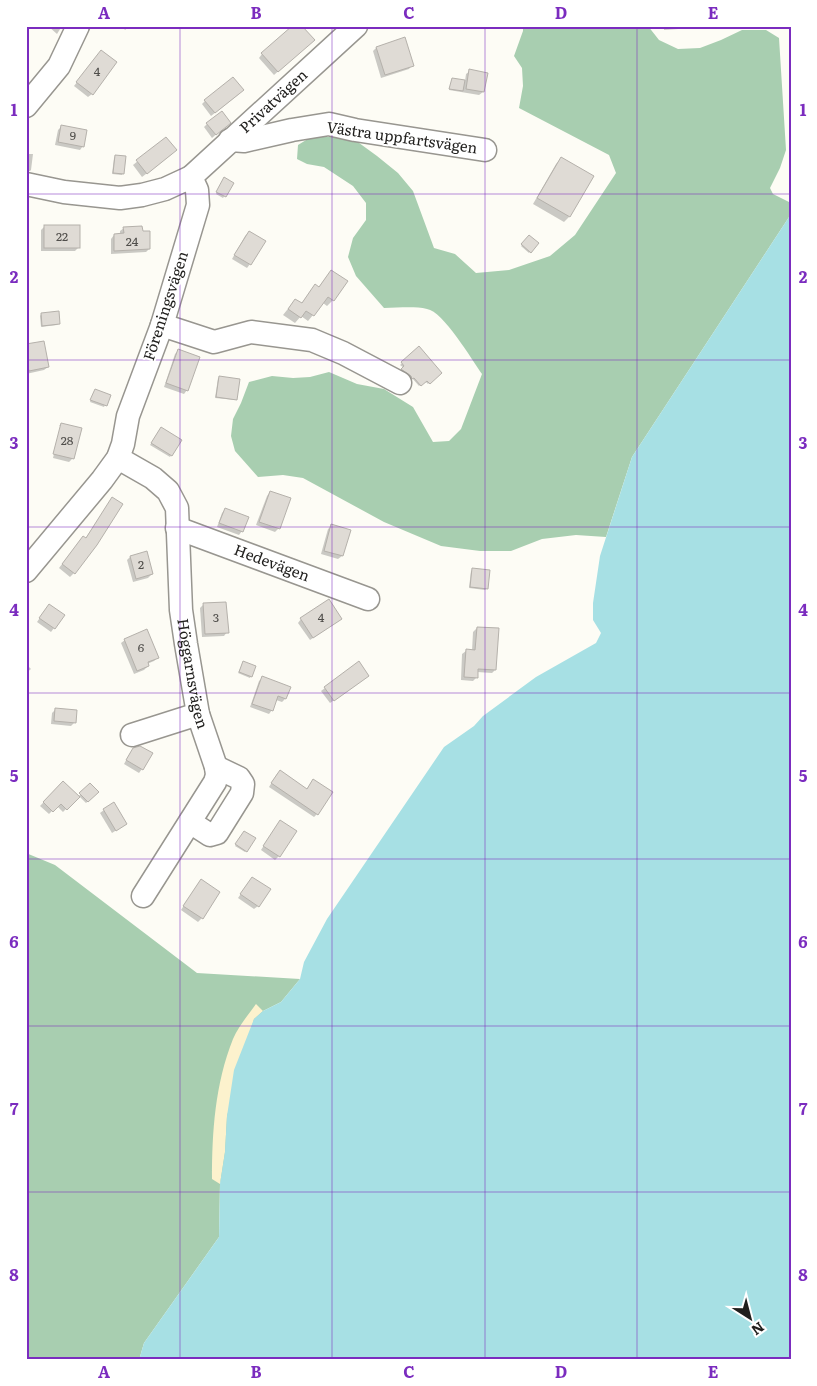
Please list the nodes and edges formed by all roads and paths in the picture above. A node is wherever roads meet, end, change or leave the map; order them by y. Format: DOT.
graph roads {
  1 [pos="78,26"];
  2 [pos="356,26"];
  3 [pos="26,106"];
  4 [pos="230,140"];
  5 [pos="486,150"];
  6 [pos="191,177"];
  7 [pos="26,184"];
  8 [pos="162,325"];
  9 [pos="400,383"];
  10 [pos="118,458"];
  11 [pos="177,528"];
  12 [pos="26,571"];
  13 [pos="368,598"];
  14 [pos="198,714"];
  15 [pos="132,735"];
  16 [pos="216,767"];
  17 [pos="190,822"];
  18 [pos="143,896"];
  1 -- 3 [label="street"];
  2 -- 4 [label="street, Privatvägen"];
  4 -- 5 [label="street, Västra uppfartsvägen"];
  4 -- 6 [label="street, Privatvägen"];
  6 -- 7 [label="street"];
  6 -- 8 [label="street, Föreningsvägen"];
  8 -- 9 [label="street"];
  8 -- 10 [label="street, Föreningsvägen"];
  10 -- 11 [label="street, Höggarnsvägen"];
  10 -- 12 [label="street, Föreningsvägen"];
  11 -- 13 [label="street, Hedevägen"];
  11 -- 14 [label="street, Höggarnsvägen"];
  14 -- 15 [label="street"];
  14 -- 16 [label="street, Höggarnsvägen"];
  16 -- 17 [label="street"];
  16 -- 17 [label="street"];
  17 -- 18 [label="street"];
}
